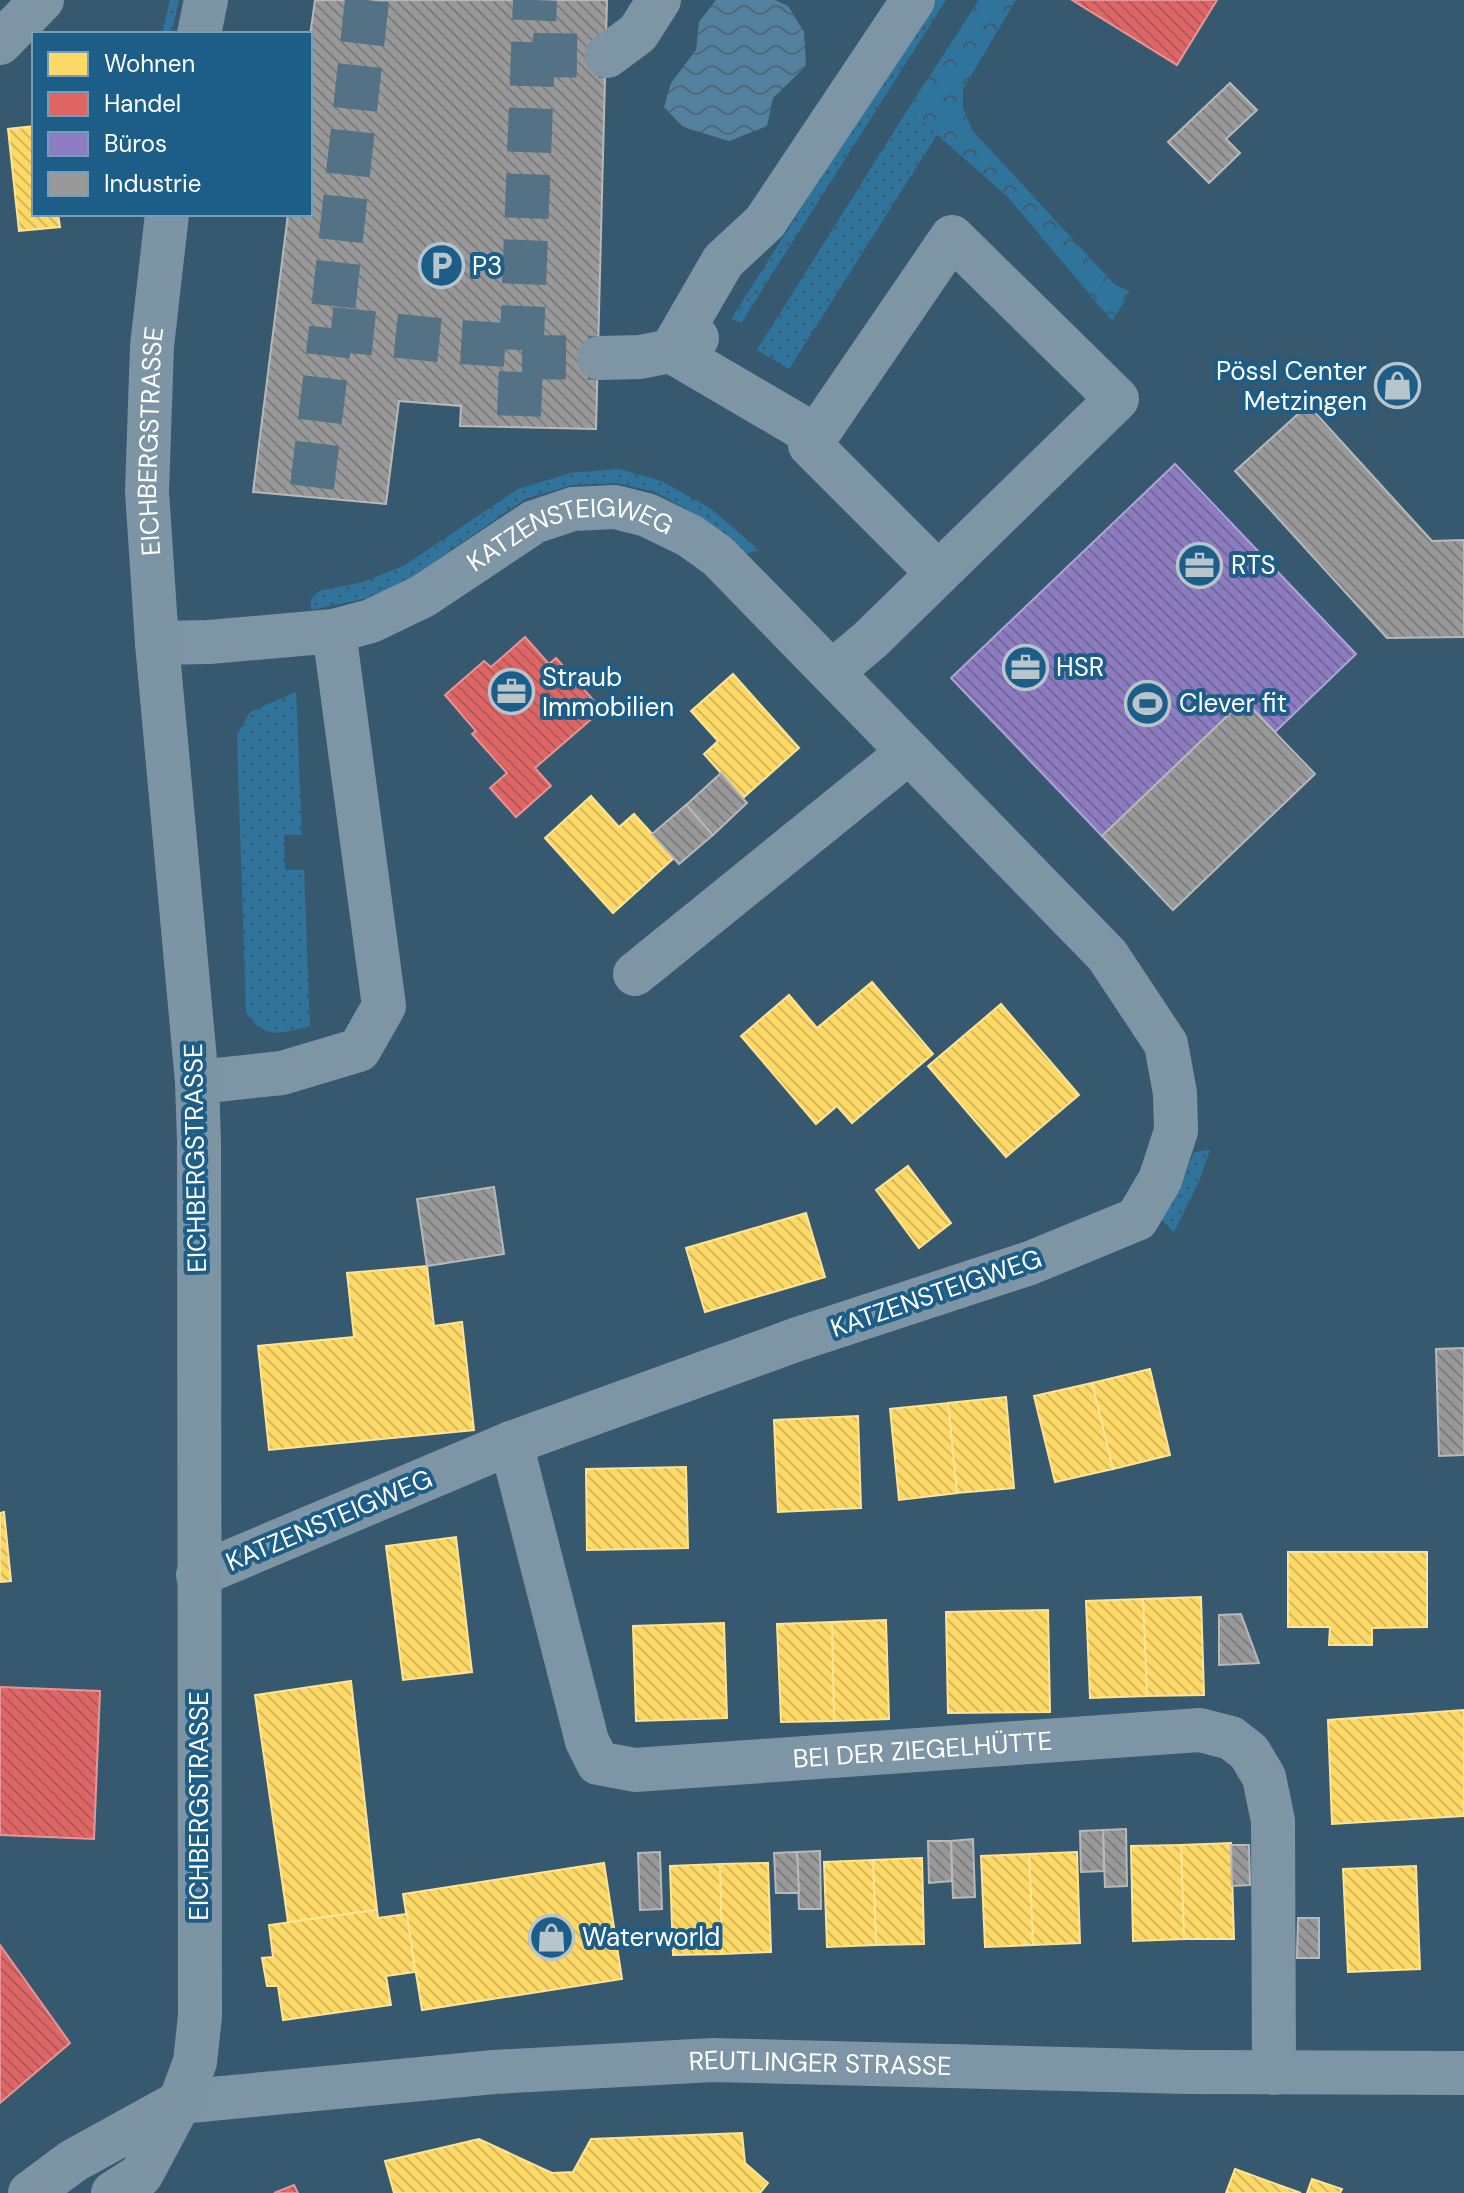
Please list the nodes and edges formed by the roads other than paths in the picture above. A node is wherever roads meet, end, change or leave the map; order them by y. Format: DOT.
graph roads {
  1 [pos="42,0"];
  2 [pos="206,0"];
  3 [pos="659,0"];
  4 [pos="913,0"];
  5 [pos="199,32"];
  6 [pos="0,43"];
  7 [pos="607,56"];
  8 [pos="167,216"];
  9 [pos="687,343"];
  10 [pos="599,358"];
  11 [pos="824,425"];
  12 [pos="938,573"];
  13 [pos="334,631"];
  14 [pos="157,643"];
  15 [pos="832,672"];
  16 [pos="909,752"];
  17 [pos="635,974"];
  18 [pos="197,1082"];
  19 [pos="511,1443"];
  20 [pos="198,1575"];
  21 [pos="1274,2073"];
  22 [pos="1464,2073"];
  23 [pos="180,2102"];
  24 [pos="30,2193"];
  25 [pos="113,2193"];
  1 -- 6 [label="street"];
  2 -- 5 [label="main road"];
  3 -- 7 [label="street"];
  4 -- 9 [label="street"];
  8 -- 14 [label="main road, EICHBERGSTRASSE"];
  9 -- 10 [label="street"];
  9 -- 11 [label="street"];
  11 -- 12 [label="street"];
  11 -- 12 [label="street"];
  12 -- 15 [label="street"];
  13 -- 14 [label="street, KATZENSTEIGWEG"];
  13 -- 15 [label="street, KATZENSTEIGWEG"];
  13 -- 18 [label="street"];
  14 -- 18 [label="main road, EICHBERGSTRASSE"];
  15 -- 16 [label="street, KATZENSTEIGWEG"];
  16 -- 17 [label="street"];
  16 -- 19 [label="street, KATZENSTEIGWEG"];
  18 -- 20 [label="main road, EICHBERGSTRASSE"];
  19 -- 20 [label="street, KATZENSTEIGWEG"];
  19 -- 21 [label="street, BEI DER ZIEGELHÜTTE"];
  20 -- 23 [label="main road, EICHBERGSTRASSE"];
  21 -- 22 [label="street, REUTLINGER STRASSE"];
  21 -- 23 [label="street, REUTLINGER STRASSE"];
  23 -- 24 [label="main road, REUTLINGER STRASSE"];
  23 -- 25 [label="main road"];
}
